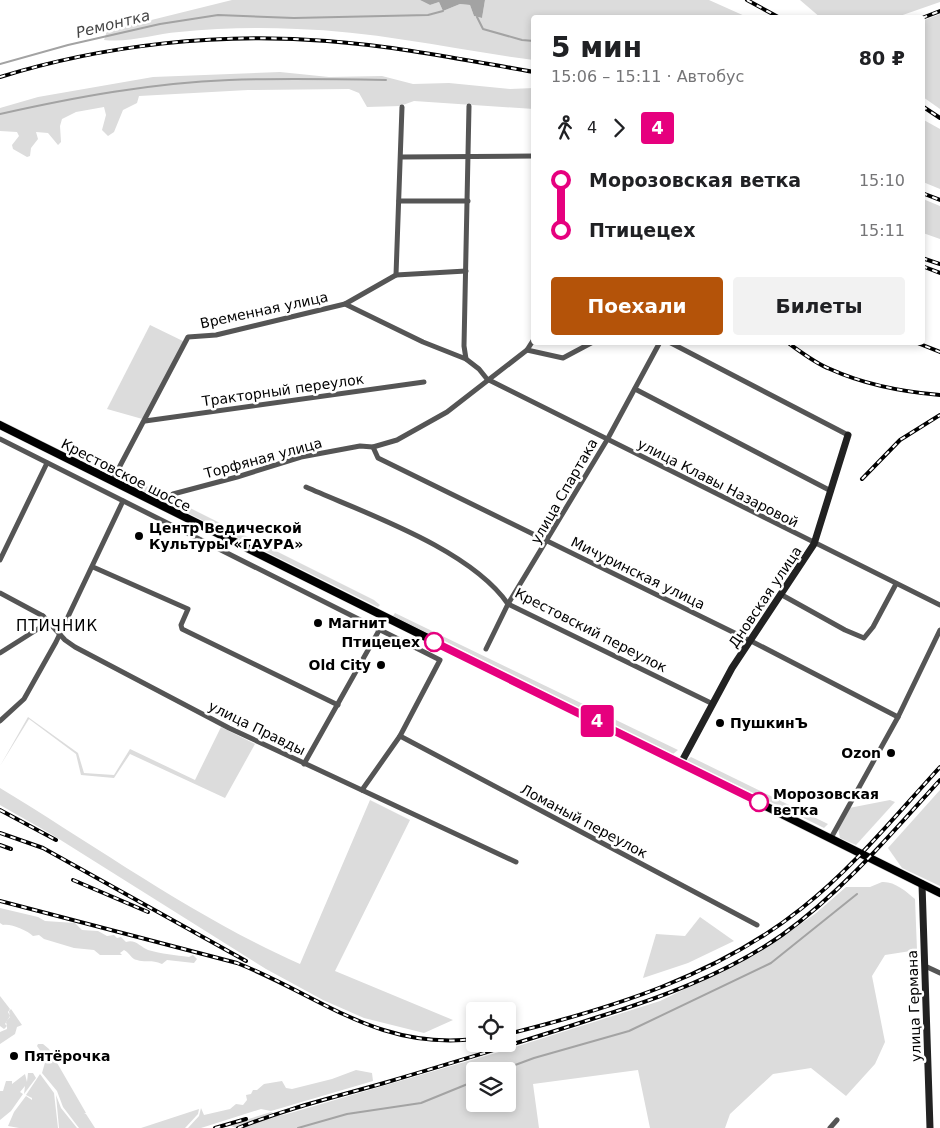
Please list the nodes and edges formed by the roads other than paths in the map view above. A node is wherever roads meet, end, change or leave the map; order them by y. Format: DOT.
graph roads {
  1 [pos="469,106"];
  2 [pos="402,107"];
  3 [pos="531,156"];
  4 [pos="401,157"];
  5 [pos="469,158"];
  6 [pos="399,201"];
  7 [pos="468,201"];
  8 [pos="466,271"];
  9 [pos="396,275"];
  10 [pos="346,304"];
  11 [pos="531,344"];
  12 [pos="587,345"];
  13 [pos="658,345"];
  14 [pos="675,345"];
  15 [pos="527,350"];
  16 [pos="466,359"];
  17 [pos="488,379"];
  18 [pos="424,382"];
  19 [pos="635,389"];
  20 [pos="145,421"];
  21 [pos="0,425"];
  22 [pos="848,435"];
  23 [pos="0,439"];
  24 [pos="607,440"];
  25 [pos="373,447"];
  26 [pos="47,463"];
  27 [pos="112,481"];
  28 [pos="306,487"];
  29 [pos="831,491"];
  30 [pos="173,494"];
  31 [pos="123,501"];
  32 [pos="549,540"];
  33 [pos="814,544"];
  34 [pos="0,560"];
  35 [pos="92,567"];
  36 [pos="896,584"];
  37 [pos="0,593"];
  38 [pos="782,595"];
  39 [pos="508,604"];
  40 [pos="940,605"];
  41 [pos="43,616"];
  42 [pos="386,618"];
  43 [pos="380,630"];
  44 [pos="940,630"];
  45 [pos="59,632"];
  46 [pos="751,641"];
  47 [pos="486,649"];
  48 [pos="0,653"];
  49 [pos="713,704"];
  50 [pos="338,705"];
  51 [pos="898,716"];
  52 [pos="0,721"];
  53 [pos="400,736"];
  54 [pos="681,763"];
  55 [pos="304,764"];
  56 [pos="362,790"];
  57 [pos="831,838"];
  58 [pos="516,862"];
  59 [pos="922,884"];
  60 [pos="940,893"];
  61 [pos="757,926"];
  62 [pos="925,966"];
  63 [pos="940,973"];
  64 [pos="837,1120"];
  65 [pos="830,1128"];
  66 [pos="930,1128"];
  1 -- 5 [label="street"];
  2 -- 4 [label="street"];
  3 -- 5 [label="street"];
  4 -- 5 [label="street"];
  4 -- 6 [label="street"];
  5 -- 7 [label="street"];
  6 -- 7 [label="street"];
  6 -- 9 [label="street"];
  7 -- 8 [label="street"];
  8 -- 9 [label="street"];
  8 -- 16 [label="street"];
  9 -- 10 [label="street"];
  10 -- 16 [label="street, Временная улица"];
  10 -- 20 [label="street, Временная улица"];
  11 -- 15 [label="street, Торфяная улица"];
  12 -- 15 [label="street"];
  13 -- 19 [label="street, улица Спартака"];
  14 -- 22 [label="street"];
  15 -- 17 [label="street, Торфяная улица"];
  16 -- 17 [label="street, Временная улица"];
  17 -- 24 [label="street, улица Клавы Назаровой"];
  17 -- 25 [label="street, Торфяная улица"];
  18 -- 20 [label="street, Тракторный переулок"];
  19 -- 24 [label="street, улица Спартака"];
  19 -- 29 [label="street"];
  20 -- 27 [label="street, Временная улица"];
  21 -- 27 [label="main road, Крестовское шоссе"];
  22 -- 29 [label="street, Дновская улица"];
  23 -- 26 [label="street"];
  24 -- 32 [label="street, улица Спартака"];
  24 -- 33 [label="street, улица Клавы Назаровой"];
  25 -- 30 [label="street, Торфяная улица"];
  25 -- 32 [label="street, Мичуринская улица"];
  26 -- 31 [label="street"];
  26 -- 34 [label="street"];
  27 -- 42 [label="main road, Крестовское шоссе"];
  28 -- 39 [label="street, Крестовский переулок"];
  29 -- 33 [label="street, Дновская улица"];
  31 -- 35 [label="street"];
  31 -- 43 [label="street"];
  32 -- 39 [label="street, улица Спартака"];
  32 -- 46 [label="street, Мичуринская улица"];
  33 -- 36 [label="street, улица Клавы Назаровой"];
  33 -- 38 [label="street, Дновская улица"];
  35 -- 45 [label="street"];
  35 -- 50 [label="street"];
  36 -- 38 [label="street"];
  36 -- 40 [label="street, улица Клавы Назаровой"];
  37 -- 41 [label="street, улица Правды"];
  38 -- 46 [label="street, Дновская улица"];
  39 -- 47 [label="street, улица Спартака"];
  39 -- 49 [label="street, Крестовский переулок"];
  41 -- 45 [label="street, улица Правды"];
  41 -- 48 [label="street"];
  42 -- 43 [label="street"];
  42 -- 54 [label="main road, Крестовское шоссе"];
  43 -- 50 [label="street"];
  43 -- 53 [label="street"];
  44 -- 51 [label="street"];
  45 -- 52 [label="street"];
  45 -- 55 [label="street, улица Правды"];
  46 -- 49 [label="street, Дновская улица"];
  46 -- 51 [label="street, Мичуринская улица"];
  49 -- 54 [label="street, Дновская улица"];
  50 -- 55 [label="street"];
  51 -- 57 [label="street"];
  53 -- 56 [label="street"];
  53 -- 61 [label="street, Ломаный переулок"];
  54 -- 57 [label="main road, Крестовское шоссе"];
  55 -- 56 [label="street, улица Правды"];
  56 -- 58 [label="street, улица Правды"];
  57 -- 59 [label="main road, Крестовское шоссе"];
  59 -- 60 [label="main road, Крестовское шоссе"];
  59 -- 62 [label="street, улица Германа"];
  62 -- 63 [label="street"];
  62 -- 66 [label="street, улица Германа"];
  64 -- 65 [label="street"];
}
